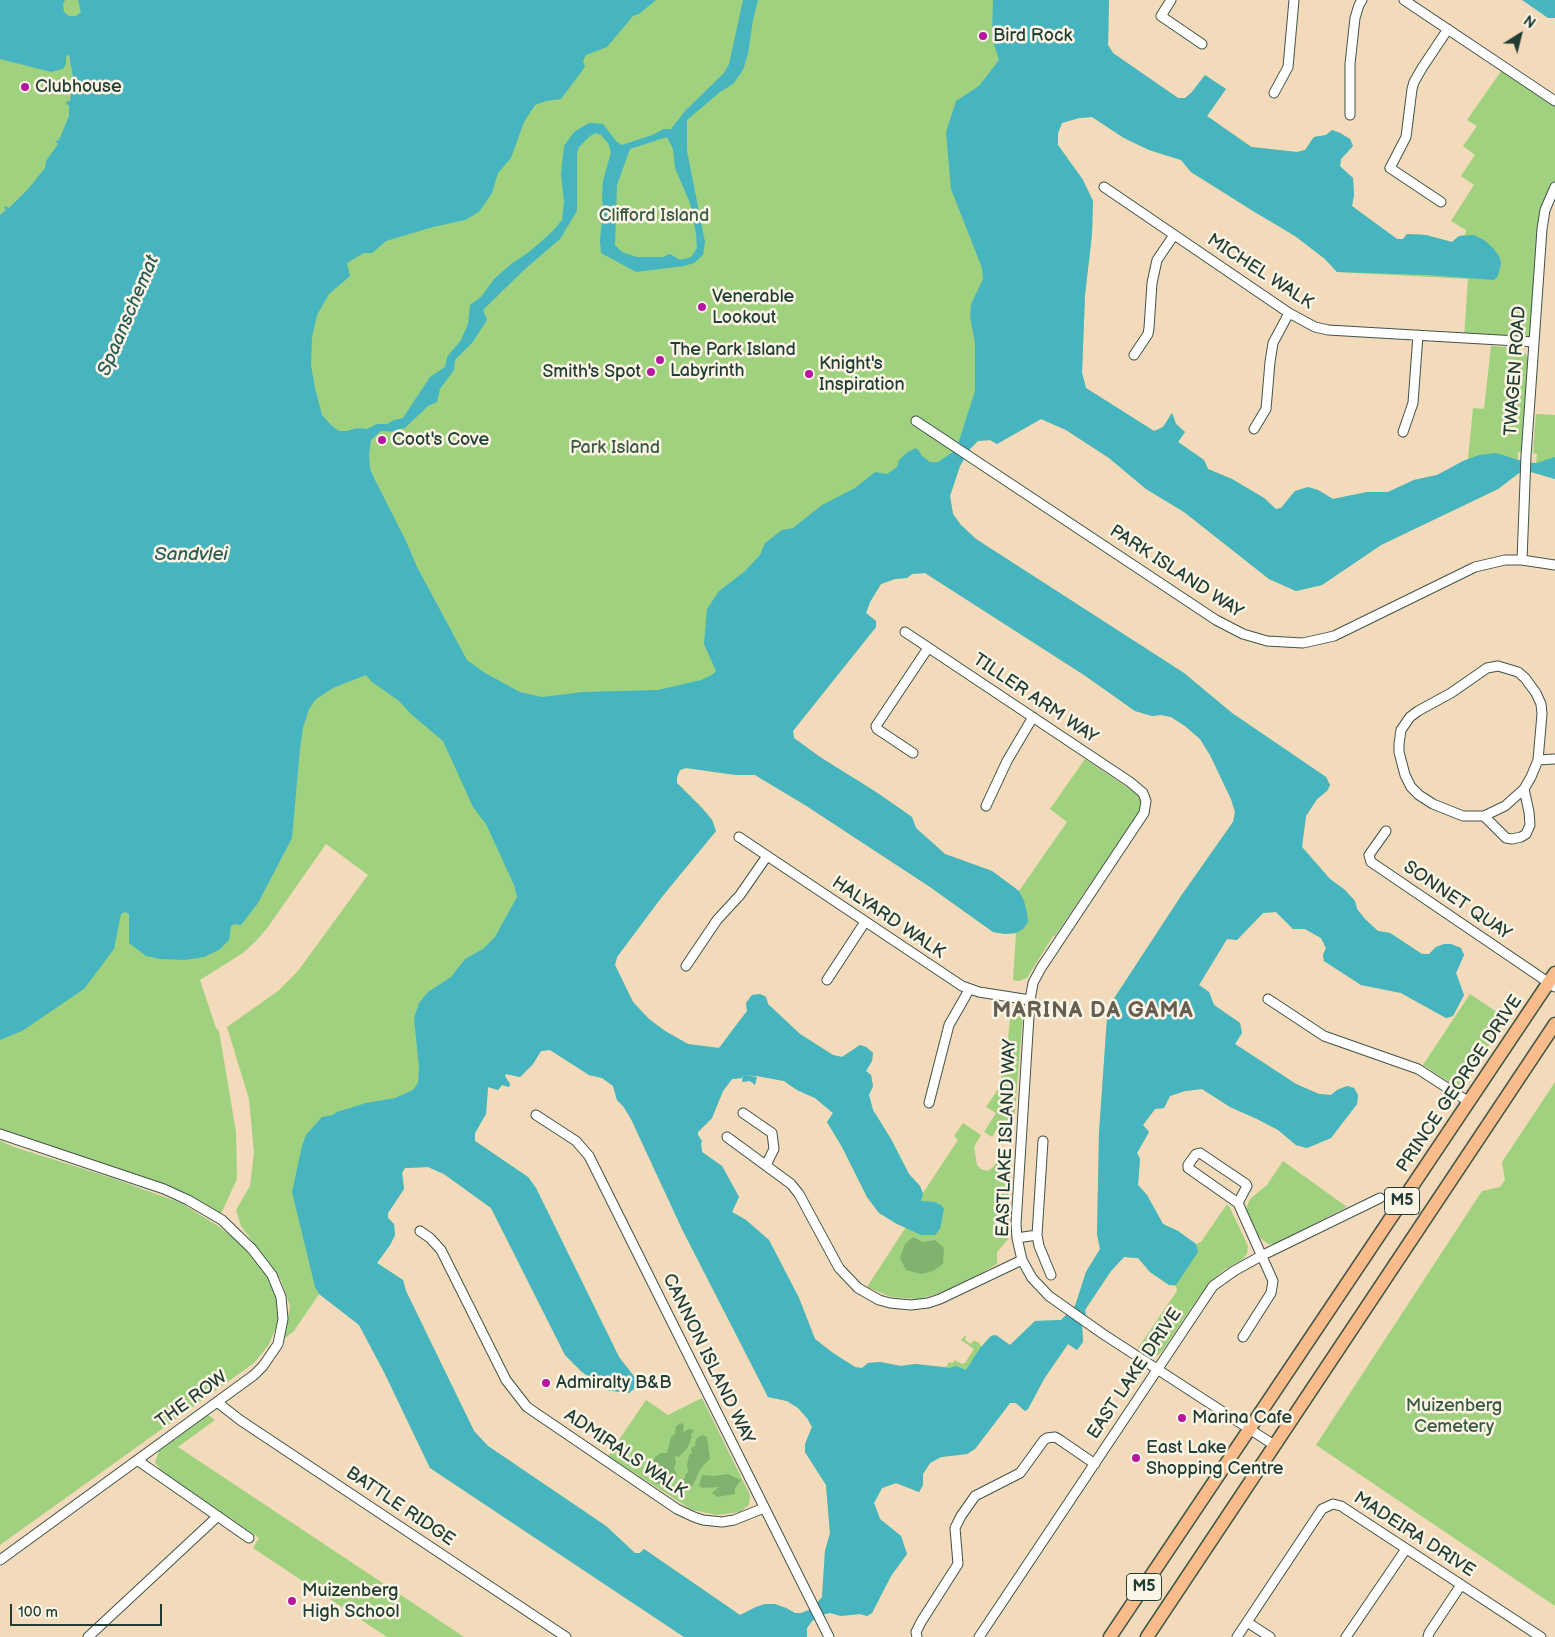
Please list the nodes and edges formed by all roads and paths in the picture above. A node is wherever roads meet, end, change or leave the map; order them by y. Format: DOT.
graph roads {
  1 [pos="1171,0"];
  2 [pos="1294,0"];
  3 [pos="1362,0"];
  4 [pos="1404,0"];
  5 [pos="1448,29"];
  6 [pos="1202,44"];
  7 [pos="1274,93"];
  8 [pos="1555,101"];
  9 [pos="1350,114"];
  10 [pos="1104,187"];
  11 [pos="1555,187"];
  12 [pos="1441,202"];
  13 [pos="1174,235"];
  14 [pos="1289,313"];
  15 [pos="1418,335"];
  16 [pos="1534,342"];
  17 [pos="1134,355"];
  18 [pos="916,421"];
  19 [pos="1254,429"];
  20 [pos="1403,432"];
  21 [pos="1522,560"];
  22 [pos="1555,565"];
  23 [pos="905,632"];
  24 [pos="928,648"];
  25 [pos="1032,717"];
  26 [pos="913,752"];
  27 [pos="1555,759"];
  28 [pos="1538,760"];
  29 [pos="1524,789"];
  30 [pos="1145,796"];
  31 [pos="986,806"];
  32 [pos="1484,816"];
  33 [pos="1386,831"];
  34 [pos="740,837"];
  35 [pos="767,856"];
  36 [pos="865,922"];
  37 [pos="686,966"];
  38 [pos="827,980"];
  39 [pos="1553,981"];
  40 [pos="969,990"];
  41 [pos="1268,999"];
  42 [pos="1030,1000"];
  43 [pos="1555,1024"];
  44 [pos="1469,1102"];
  45 [pos="929,1103"];
  46 [pos="743,1113"];
  47 [pos="536,1115"];
  48 [pos="0,1134"];
  49 [pos="727,1137"];
  50 [pos="1042,1141"];
  51 [pos="766,1165"];
  52 [pos="1380,1198"];
  53 [pos="1238,1203"];
  54 [pos="420,1231"];
  55 [pos="1037,1235"];
  56 [pos="1017,1238"];
  57 [pos="1261,1256"];
  58 [pos="1022,1260"];
  59 [pos="1051,1276"];
  60 [pos="1242,1337"];
  61 [pos="1158,1369"];
  62 [pos="217,1402"];
  63 [pos="1250,1429"];
  64 [pos="1274,1445"];
  65 [pos="137,1460"];
  66 [pos="1094,1464"];
  67 [pos="764,1508"];
  68 [pos="218,1516"];
  69 [pos="249,1538"];
  70 [pos="1406,1548"];
  71 [pos="0,1560"];
  72 [pos="1461,1585"];
  73 [pos="1247,1622"];
  74 [pos="1527,1628"];
  75 [pos="88,1637"];
  76 [pos="566,1637"];
  77 [pos="829,1637"];
  78 [pos="916,1637"];
  79 [pos="979,1637"];
  80 [pos="1110,1637"];
  81 [pos="1147,1637"];
  82 [pos="1237,1637"];
  83 [pos="1270,1637"];
  84 [pos="1346,1637"];
  85 [pos="1428,1637"];
  86 [pos="1521,1637"];
  87 [pos="1541,1637"];
  1 -- 6 [label="street"];
  2 -- 7 [label="street"];
  3 -- 9 [label="street"];
  4 -- 5 [label="street"];
  5 -- 8 [label="street"];
  5 -- 12 [label="street"];
  10 -- 13 [label="street, MICHEL WALK"];
  11 -- 16 [label="street, TWAGEN ROAD"];
  13 -- 14 [label="street, MICHEL WALK"];
  13 -- 17 [label="street"];
  14 -- 15 [label="street, MICHEL WALK"];
  14 -- 19 [label="street"];
  15 -- 16 [label="street, MICHEL WALK"];
  15 -- 20 [label="street"];
  16 -- 21 [label="street, TWAGEN ROAD"];
  18 -- 21 [label="street, PARK ISLAND WAY"];
  21 -- 22 [label="street, PARK ISLAND WAY"];
  23 -- 24 [label="street, TILLER ARM WAY"];
  24 -- 25 [label="street, TILLER ARM WAY"];
  24 -- 26 [label="street"];
  25 -- 30 [label="street, TILLER ARM WAY"];
  25 -- 31 [label="street"];
  27 -- 28 [label="street"];
  28 -- 29 [label="street"];
  28 -- 32 [label="street"];
  29 -- 32 [label="street"];
  29 -- 32 [label="street"];
  30 -- 42 [label="street, EASTLAKE ISLAND WAY"];
  33 -- 39 [label="street, SONNET QUAY"];
  34 -- 35 [label="street, HALYARD WALK"];
  35 -- 36 [label="street, HALYARD WALK"];
  35 -- 37 [label="street"];
  36 -- 38 [label="street"];
  36 -- 40 [label="street, HALYARD WALK"];
  39 -- 44 [label="main road, PRINCE GEORGE DRIVE / M5"];
  40 -- 42 [label="street, HALYARD WALK"];
  40 -- 45 [label="street"];
  41 -- 44 [label="street"];
  42 -- 56 [label="street, EASTLAKE ISLAND WAY"];
  43 -- 64 [label="main road, M5"];
  44 -- 63 [label="main road, PRINCE GEORGE DRIVE / M5"];
  46 -- 51 [label="street"];
  47 -- 67 [label="street, CANNON ISLAND WAY"];
  48 -- 62 [label="street, THE ROW"];
  49 -- 51 [label="street"];
  50 -- 55 [label="street"];
  51 -- 58 [label="street"];
  52 -- 57 [label="street, EAST LAKE DRIVE"];
  53 -- 53 [label="street"];
  53 -- 57 [label="street"];
  54 -- 67 [label="street, ADMIRALS WALK"];
  55 -- 56 [label="street"];
  55 -- 59 [label="street"];
  56 -- 58 [label="street, EASTLAKE ISLAND WAY"];
  57 -- 60 [label="street"];
  57 -- 61 [label="street, EAST LAKE DRIVE"];
  58 -- 61 [label="street, EASTLAKE ISLAND WAY"];
  61 -- 63 [label="street, EASTLAKE ISLAND WAY"];
  61 -- 66 [label="street, EAST LAKE DRIVE"];
  62 -- 65 [label="street, THE ROW"];
  62 -- 76 [label="street, BATTLE RIDGE"];
  63 -- 64 [label="street, EASTLAKE ISLAND WAY"];
  63 -- 80 [label="main road, PRINCE GEORGE DRIVE / M5"];
  64 -- 81 [label="main road, M5"];
  65 -- 68 [label="street"];
  65 -- 71 [label="street, THE ROW"];
  66 -- 78 [label="street"];
  66 -- 79 [label="street, EAST LAKE DRIVE"];
  67 -- 77 [label="street, CANNON ISLAND WAY"];
  68 -- 69 [label="street"];
  68 -- 75 [label="street"];
  70 -- 72 [label="street, MADEIRA DRIVE"];
  70 -- 73 [label="street, MADEIRA DRIVE"];
  70 -- 84 [label="street"];
  72 -- 74 [label="street, MADEIRA DRIVE"];
  72 -- 85 [label="street"];
  73 -- 82 [label="street, MADEIRA DRIVE"];
  73 -- 83 [label="street"];
  74 -- 86 [label="street"];
  74 -- 87 [label="street, MADEIRA DRIVE"];
}
